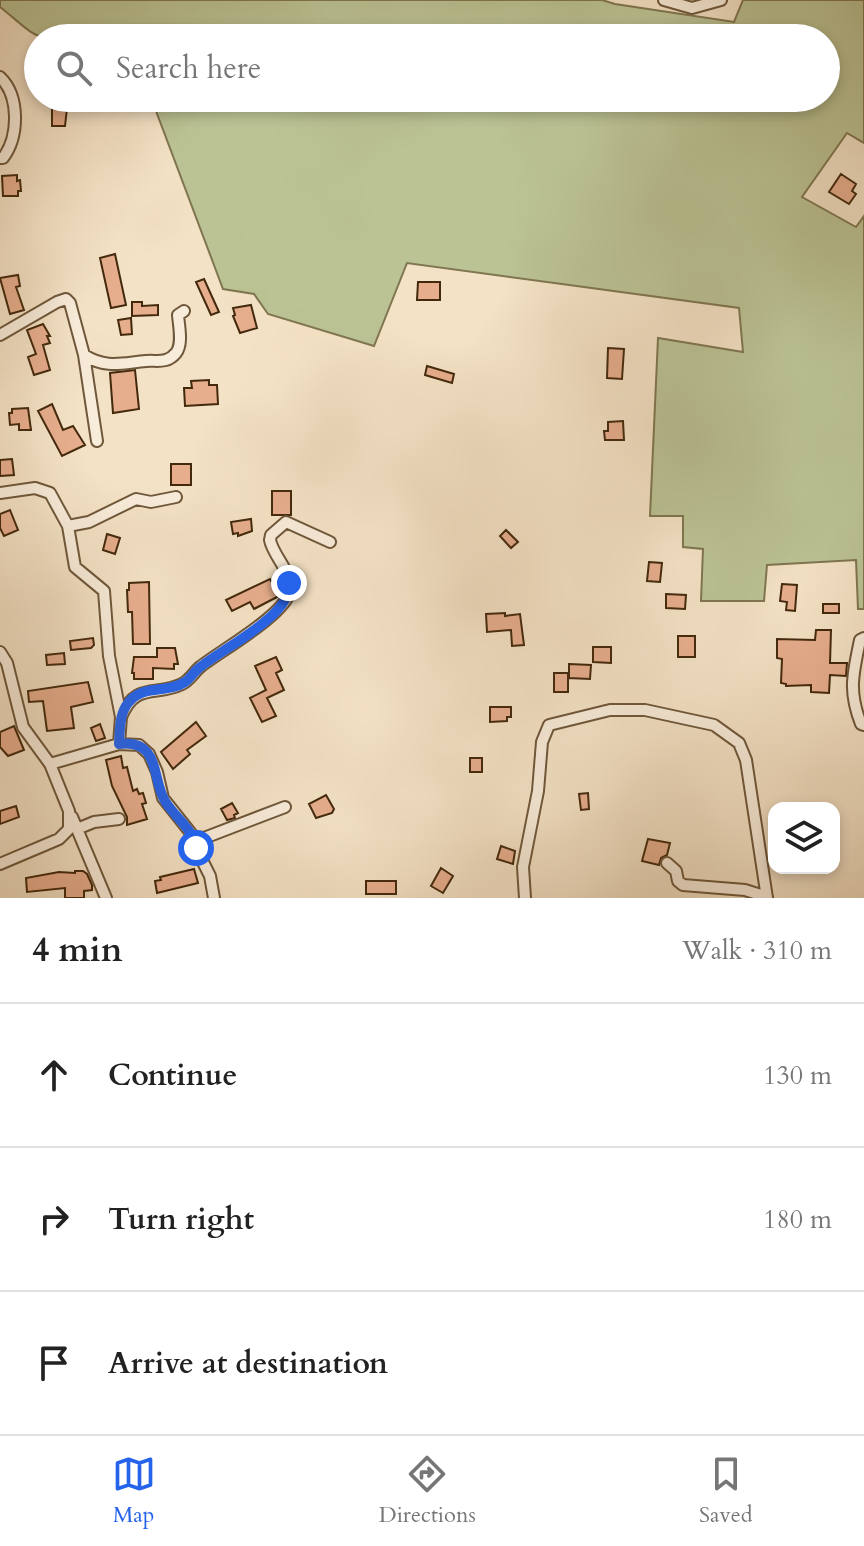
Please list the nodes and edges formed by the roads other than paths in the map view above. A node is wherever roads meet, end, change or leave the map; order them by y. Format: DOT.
graph roads {
  1 [pos="664,0"];
  2 [pos="721,0"];
  3 [pos="0,77"];
  4 [pos="0,158"];
  5 [pos="184,311"];
  6 [pos="0,335"];
  7 [pos="84,355"];
  8 [pos="97,441"];
  9 [pos="0,493"];
  10 [pos="176,497"];
  11 [pos="68,526"];
  12 [pos="330,542"];
  13 [pos="864,638"];
  14 [pos="0,652"];
  15 [pos="121,717"];
  16 [pos="864,725"];
  17 [pos="119,744"];
  18 [pos="50,764"];
  19 [pos="285,807"];
  20 [pos="69,811"];
  21 [pos="119,819"];
  22 [pos="77,829"];
  23 [pos="194,837"];
  24 [pos="667,863"];
  25 [pos="0,864"];
  26 [pos="106,898"];
  27 [pos="214,898"];
  28 [pos="525,898"];
  29 [pos="767,898"];
  1 -- 2 [label="street"];
  3 -- 4 [label="street"];
  5 -- 7 [label="street"];
  6 -- 7 [label="street"];
  7 -- 8 [label="street"];
  9 -- 11 [label="street"];
  10 -- 11 [label="street"];
  11 -- 15 [label="street"];
  12 -- 15 [label="street"];
  13 -- 16 [label="street"];
  14 -- 18 [label="street"];
  15 -- 17 [label="street"];
  17 -- 18 [label="street"];
  17 -- 23 [label="street"];
  18 -- 20 [label="street"];
  19 -- 23 [label="street"];
  20 -- 22 [label="street"];
  20 -- 25 [label="street"];
  21 -- 22 [label="street"];
  22 -- 26 [label="street"];
  23 -- 27 [label="street"];
  24 -- 29 [label="street"];
  28 -- 29 [label="street"];
}
